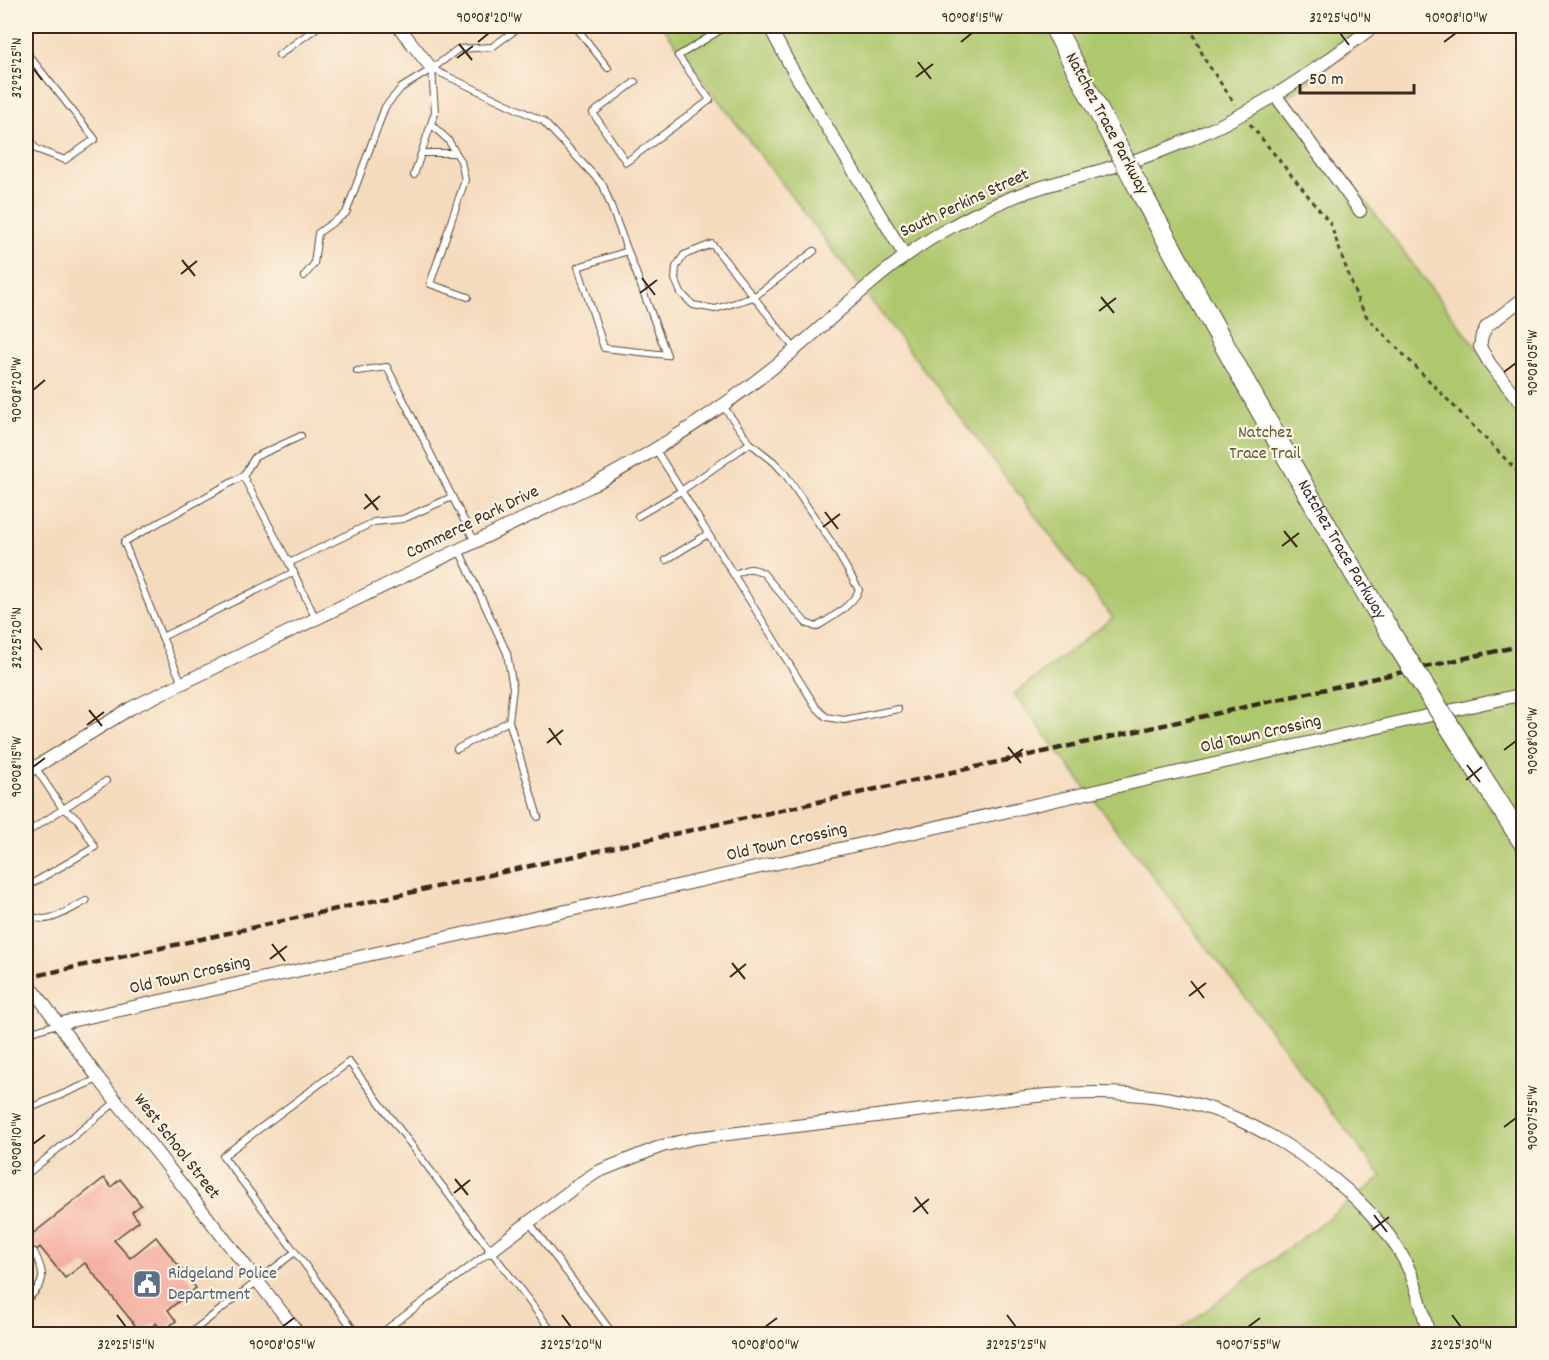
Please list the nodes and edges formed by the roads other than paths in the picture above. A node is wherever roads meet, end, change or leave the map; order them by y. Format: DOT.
graph roads {
  1 [pos="319,26"];
  2 [pos="398,26"];
  3 [pos="521,26"];
  4 [pos="575,26"];
  5 [pos="727,26"];
  6 [pos="769,26"];
  7 [pos="1054,26"];
  8 [pos="1374,26"];
  9 [pos="279,55"];
  10 [pos="26,60"];
  11 [pos="608,68"];
  12 [pos="432,69"];
  13 [pos="635,82"];
  14 [pos="1276,96"];
  15 [pos="432,125"];
  16 [pos="26,135"];
  17 [pos="422,153"];
  18 [pos="455,153"];
  19 [pos="414,175"];
  20 [pos="1360,211"];
  21 [pos="628,251"];
  22 [pos="814,251"];
  23 [pos="905,256"];
  24 [pos="304,276"];
  25 [pos="468,297"];
  26 [pos="754,297"];
  27 [pos="1524,298"];
  28 [pos="795,349"];
  29 [pos="357,371"];
  30 [pos="723,405"];
  31 [pos="1524,407"];
  32 [pos="301,436"];
  33 [pos="750,443"];
  34 [pos="656,450"];
  35 [pos="243,476"];
  36 [pos="681,491"];
  37 [pos="452,497"];
  38 [pos="638,516"];
  39 [pos="708,534"];
  40 [pos="475,542"];
  41 [pos="459,550"];
  42 [pos="666,560"];
  43 [pos="289,563"];
  44 [pos="294,572"];
  45 [pos="734,575"];
  46 [pos="316,619"];
  47 [pos="162,637"];
  48 [pos="182,683"];
  49 [pos="1524,694"];
  50 [pos="898,709"];
  51 [pos="509,722"];
  52 [pos="457,749"];
  53 [pos="30,770"];
  54 [pos="106,781"];
  55 [pos="63,809"];
  56 [pos="538,817"];
  57 [pos="26,833"];
  58 [pos="1524,843"];
  59 [pos="26,887"];
  60 [pos="86,901"];
  61 [pos="26,910"];
  62 [pos="26,980"];
  63 [pos="57,1024"];
  64 [pos="26,1034"];
  65 [pos="99,1079"];
  66 [pos="117,1101"];
  67 [pos="26,1110"];
  68 [pos="26,1175"];
  69 [pos="529,1222"];
  70 [pos="34,1251"];
  71 [pos="491,1251"];
  72 [pos="295,1252"];
  73 [pos="257,1281"];
  74 [pos="26,1300"];
  75 [pos="26,1330"];
  76 [pos="29,1335"];
  77 [pos="189,1335"];
  78 [pos="299,1335"];
  79 [pos="357,1335"];
  80 [pos="380,1335"];
  81 [pos="554,1335"];
  82 [pos="613,1335"];
  83 [pos="1429,1335"];
  1 -- 9 [label="lane"];
  2 -- 12 [label="street"];
  3 -- 12 [label="lane"];
  4 -- 11 [label="lane"];
  5 -- 13 [label="lane"];
  6 -- 23 [label="street, South Perkins Street"];
  7 -- 58 [label="main road, Natchez Trace Parkway, bridge"];
  8 -- 14 [label="street, South Perkins Street"];
  10 -- 16 [label="lane"];
  12 -- 15 [label="lane"];
  12 -- 21 [label="lane"];
  12 -- 24 [label="lane"];
  14 -- 20 [label="street"];
  14 -- 23 [label="street, South Perkins Street"];
  15 -- 17 [label="lane"];
  15 -- 18 [label="lane"];
  17 -- 18 [label="lane"];
  17 -- 19 [label="lane"];
  18 -- 25 [label="lane"];
  21 -- 21 [label="lane"];
  22 -- 26 [label="lane"];
  23 -- 28 [label="street, Commerce Park Drive"];
  26 -- 26 [label="lane"];
  26 -- 28 [label="lane"];
  27 -- 31 [label="street"];
  28 -- 30 [label="street, Commerce Park Drive"];
  29 -- 37 [label="lane"];
  30 -- 33 [label="lane"];
  30 -- 34 [label="street, Commerce Park Drive"];
  32 -- 35 [label="lane"];
  33 -- 36 [label="lane"];
  33 -- 45 [label="lane"];
  34 -- 36 [label="lane"];
  34 -- 40 [label="street, Commerce Park Drive"];
  35 -- 43 [label="lane"];
  35 -- 47 [label="lane"];
  36 -- 38 [label="lane"];
  36 -- 39 [label="lane"];
  37 -- 40 [label="lane"];
  37 -- 43 [label="lane"];
  39 -- 42 [label="lane"];
  39 -- 45 [label="lane"];
  40 -- 41 [label="street, Commerce Park Drive"];
  41 -- 46 [label="street, Commerce Park Drive"];
  41 -- 51 [label="lane"];
  43 -- 44 [label="lane"];
  44 -- 46 [label="lane"];
  44 -- 47 [label="lane"];
  45 -- 50 [label="lane"];
  46 -- 48 [label="street, Commerce Park Drive"];
  47 -- 48 [label="lane"];
  48 -- 53 [label="street, Commerce Park Drive"];
  49 -- 63 [label="street, Old Town Crossing"];
  51 -- 52 [label="lane"];
  51 -- 56 [label="lane"];
  53 -- 55 [label="lane"];
  54 -- 55 [label="lane"];
  55 -- 57 [label="lane"];
  55 -- 59 [label="lane"];
  60 -- 61 [label="lane"];
  62 -- 63 [label="street, West School Street"];
  63 -- 64 [label="lane"];
  63 -- 65 [label="street, West School Street"];
  65 -- 66 [label="street, West School Street"];
  65 -- 67 [label="lane"];
  66 -- 68 [label="lane"];
  66 -- 73 [label="street, West School Street"];
  69 -- 71 [label="street"];
  69 -- 82 [label="lane"];
  69 -- 83 [label="street"];
  70 -- 74 [label="lane"];
  71 -- 72 [label="lane"];
  71 -- 80 [label="lane"];
  71 -- 81 [label="lane"];
  72 -- 73 [label="lane"];
  72 -- 79 [label="lane"];
  73 -- 77 [label="lane"];
  73 -- 78 [label="street, West School Street"];
  75 -- 76 [label="lane"];
}
